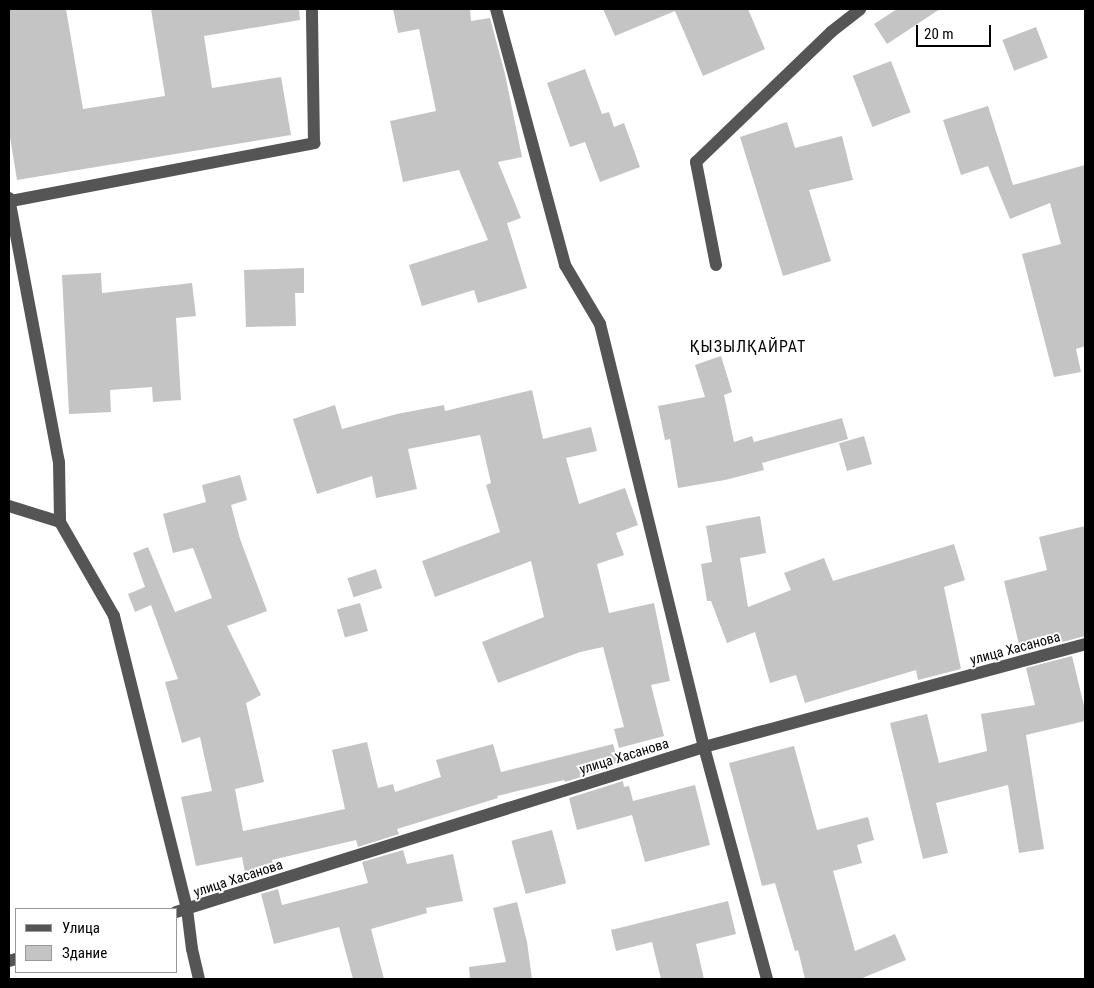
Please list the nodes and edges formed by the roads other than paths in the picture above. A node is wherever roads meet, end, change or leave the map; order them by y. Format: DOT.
graph roads {
  1 [pos="312,9"];
  2 [pos="496,9"];
  3 [pos="860,9"];
  4 [pos="10,200"];
  5 [pos="716,265"];
  6 [pos="9,506"];
  7 [pos="60,522"];
  8 [pos="1085,644"];
  9 [pos="704,747"];
  10 [pos="181,911"];
  11 [pos="199,979"];
  12 [pos="767,979"];
  1 -- 4 [label="street"];
  2 -- 9 [label="street"];
  3 -- 5 [label="street"];
  4 -- 7 [label="street"];
  6 -- 7 [label="street"];
  7 -- 10 [label="street"];
  8 -- 9 [label="street, улица Хасанова"];
  9 -- 10 [label="street, улица Хасанова"];
  9 -- 12 [label="street"];
  10 -- 11 [label="street"];
}
